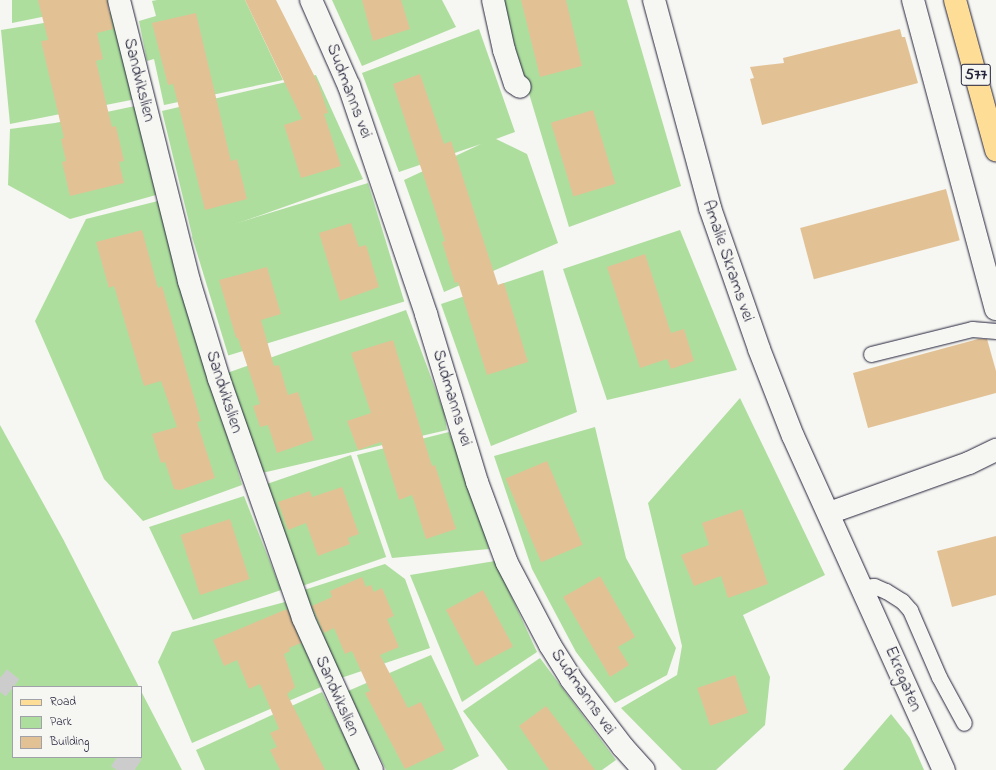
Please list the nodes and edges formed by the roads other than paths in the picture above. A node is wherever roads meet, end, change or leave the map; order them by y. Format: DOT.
graph roads {
  1 [pos="119,0"];
  2 [pos="310,0"];
  3 [pos="493,0"];
  4 [pos="654,0"];
  5 [pos="913,0"];
  6 [pos="955,0"];
  7 [pos="520,87"];
  8 [pos="996,150"];
  9 [pos="996,309"];
  10 [pos="996,331"];
  11 [pos="871,354"];
  12 [pos="996,450"];
  13 [pos="829,513"];
  14 [pos="863,587"];
  15 [pos="964,723"];
  16 [pos="372,770"];
  17 [pos="644,770"];
  18 [pos="944,770"];
  1 -- 16 [label="street, Sandvikslien"];
  2 -- 17 [label="street, Sudmanns vei"];
  3 -- 7 [label="street"];
  4 -- 13 [label="street, Amalie Skrams vei"];
  5 -- 9 [label="street"];
  6 -- 8 [label="main road, 577"];
  10 -- 11 [label="lane"];
  12 -- 13 [label="street"];
  13 -- 14 [label="street, Amalie Skrams vei"];
  14 -- 15 [label="lane"];
  14 -- 18 [label="street, Ekregaten"];
}
